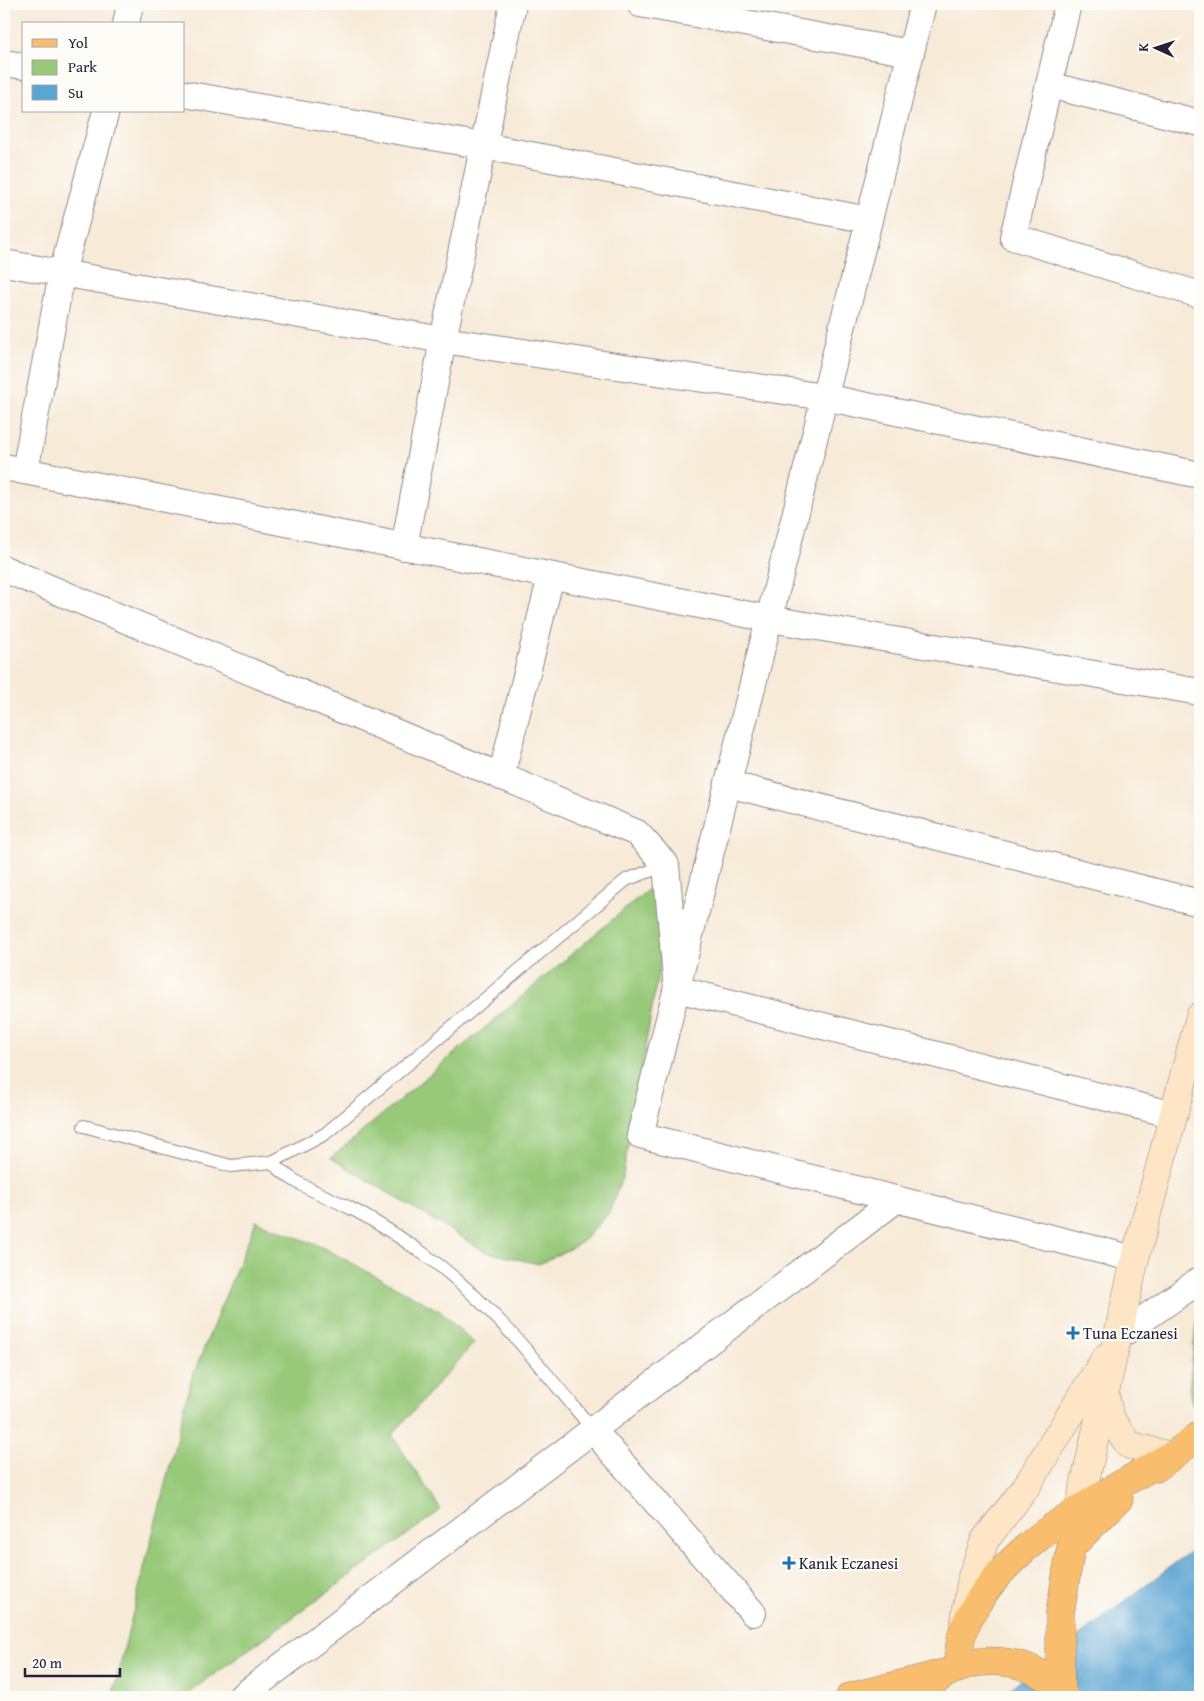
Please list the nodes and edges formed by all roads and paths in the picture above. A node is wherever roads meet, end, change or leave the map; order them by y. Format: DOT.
graph roads {
  1 [pos="130,4"];
  2 [pos="513,4"];
  3 [pos="640,4"];
  4 [pos="923,4"];
  5 [pos="1068,4"];
  6 [pos="126,22"];
  7 [pos="911,53"];
  8 [pos="4,63"];
  9 [pos="22,66"];
  10 [pos="1049,85"];
  11 [pos="185,94"];
  12 [pos="106,112"];
  13 [pos="1200,122"];
  14 [pos="484,146"];
  15 [pos="869,220"];
  16 [pos="4,263"];
  17 [pos="62,273"];
  18 [pos="1200,295"];
  19 [pos="443,340"];
  20 [pos="824,397"];
  21 [pos="15,469"];
  22 [pos="1200,475"];
  23 [pos="404,547"];
  24 [pos="4,569"];
  25 [pos="550,576"];
  26 [pos="770,619"];
  27 [pos="1200,692"];
  28 [pos="501,777"];
  29 [pos="728,784"];
  30 [pos="666,865"];
  31 [pos="1200,903"];
  32 [pos="677,989"];
  33 [pos="1200,1016"];
  34 [pos="1174,1115"];
  35 [pos="84,1126"];
  36 [pos="272,1162"];
  37 [pos="897,1199"];
  38 [pos="1135,1259"];
  39 [pos="1200,1280"];
  40 [pos="1119,1336"];
  41 [pos="1105,1394"];
  42 [pos="593,1430"];
  43 [pos="1200,1435"];
  44 [pos="1170,1456"];
  45 [pos="1078,1512"];
  46 [pos="1071,1547"];
  47 [pos="753,1613"];
  48 [pos="964,1629"];
  49 [pos="952,1671"];
  50 [pos="1063,1693"];
  51 [pos="240,1697"];
  52 [pos="850,1697"];
  53 [pos="921,1697"];
  1 -- 6 [label="street"];
  2 -- 14 [label="street"];
  3 -- 7 [label="street"];
  4 -- 7 [label="street"];
  5 -- 10 [label="street"];
  7 -- 15 [label="street"];
  8 -- 9 [label="street"];
  10 -- 13 [label="street"];
  10 -- 18 [label="street"];
  11 -- 14 [label="street"];
  12 -- 17 [label="street"];
  14 -- 15 [label="street"];
  14 -- 19 [label="street"];
  15 -- 20 [label="street"];
  16 -- 17 [label="street"];
  17 -- 19 [label="street"];
  17 -- 21 [label="street"];
  19 -- 20 [label="street"];
  19 -- 23 [label="street"];
  20 -- 22 [label="street"];
  20 -- 26 [label="street"];
  21 -- 23 [label="street"];
  23 -- 25 [label="street"];
  24 -- 28 [label="street"];
  25 -- 26 [label="street"];
  25 -- 28 [label="street"];
  26 -- 27 [label="street"];
  26 -- 29 [label="street"];
  28 -- 30 [label="street"];
  29 -- 31 [label="street"];
  29 -- 32 [label="street"];
  30 -- 32 [label="street"];
  30 -- 36 [label="lane"];
  32 -- 34 [label="street"];
  32 -- 37 [label="street"];
  33 -- 34 [label="main road"];
  34 -- 38 [label="main road"];
  35 -- 36 [label="lane"];
  36 -- 42 [label="lane"];
  37 -- 38 [label="street"];
  37 -- 42 [label="street"];
  38 -- 40 [label="main road"];
  39 -- 40 [label="street"];
  40 -- 41 [label="main road"];
  40 -- 48 [label="main road"];
  41 -- 44 [label="main road"];
  41 -- 45 [label="main road"];
  42 -- 47 [label="street"];
  42 -- 51 [label="street"];
  43 -- 44 [label="main road"];
  44 -- 45 [label="main road"];
  44 -- 46 [label="main road"];
  45 -- 46 [label="main road"];
  45 -- 48 [label="main road"];
  46 -- 50 [label="main road"];
  48 -- 49 [label="main road"];
  49 -- 50 [label="main road"];
  49 -- 52 [label="main road"];
  49 -- 53 [label="main road"];
}
